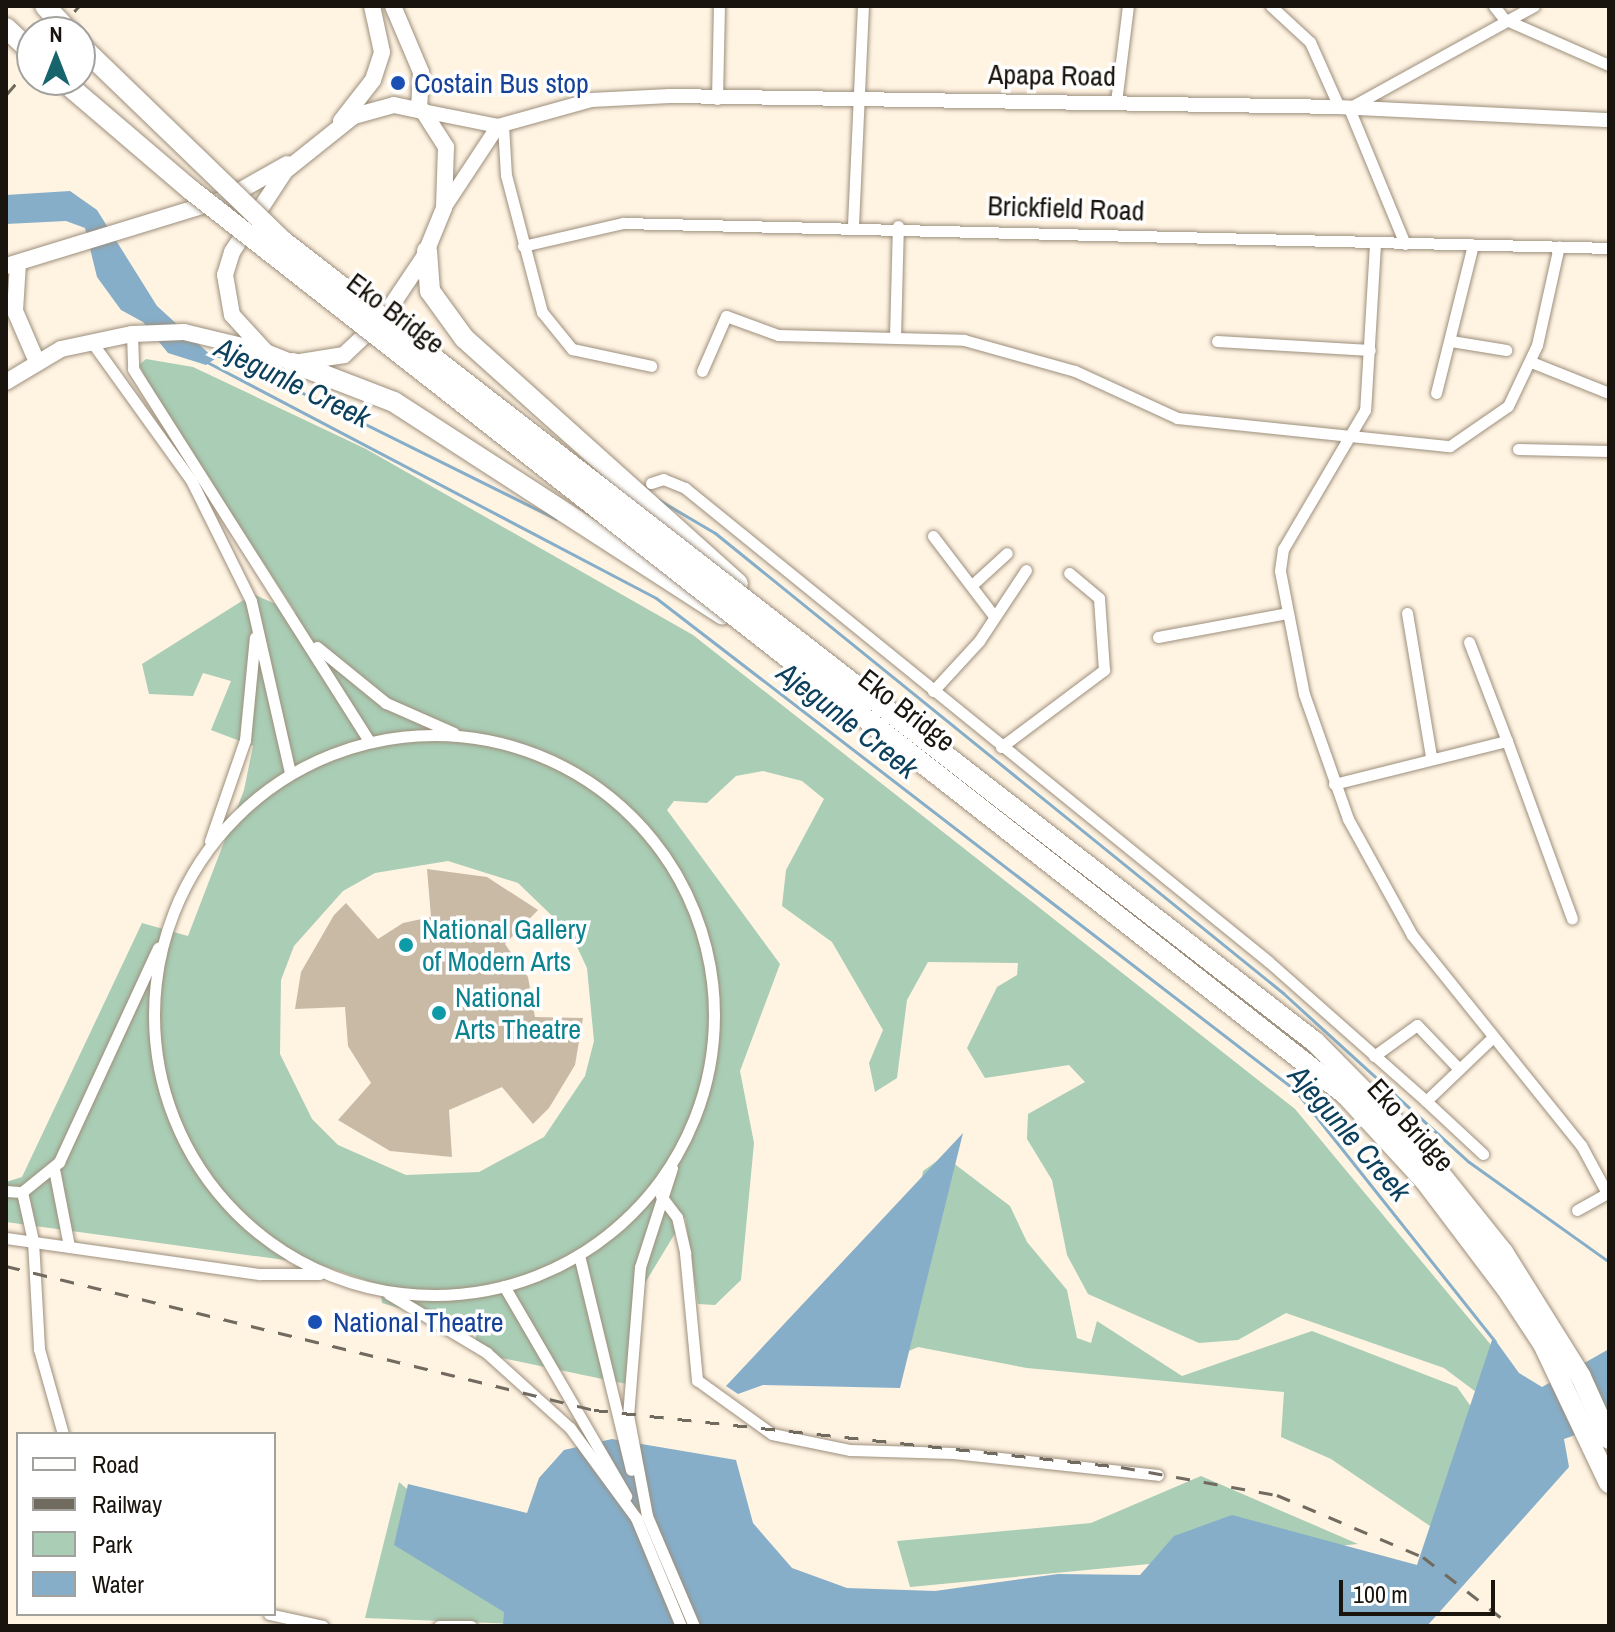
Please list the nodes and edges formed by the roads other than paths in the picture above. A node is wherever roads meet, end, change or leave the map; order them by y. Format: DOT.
graph roads {
  1 [pos="372,6"];
  2 [pos="393,6"];
  3 [pos="719,6"];
  4 [pos="863,6"];
  5 [pos="1128,6"];
  6 [pos="1271,6"];
  7 [pos="1494,6"];
  8 [pos="1534,6"];
  9 [pos="1504,19"];
  10 [pos="96,60"];
  11 [pos="1609,65"];
  12 [pos="81,96"];
  13 [pos="717,99"];
  14 [pos="858,99"];
  15 [pos="1116,102"];
  16 [pos="1344,108"];
  17 [pos="421,110"];
  18 [pos="1609,120"];
  19 [pos="500,126"];
  20 [pos="335,129"];
  21 [pos="306,154"];
  22 [pos="444,208"];
  23 [pos="853,225"];
  24 [pos="898,226"];
  25 [pos="1375,244"];
  26 [pos="1405,244"];
  27 [pos="1473,245"];
  28 [pos="523,246"];
  29 [pos="1559,246"];
  30 [pos="1609,248"];
  31 [pos="427,251"];
  32 [pos="12,265"];
  33 [pos="132,334"];
  34 [pos="895,337"];
  35 [pos="91,341"];
  36 [pos="1217,341"];
  37 [pos="1451,341"];
  38 [pos="1370,350"];
  39 [pos="1506,350"];
  40 [pos="266,352"];
  41 [pos="37,362"];
  42 [pos="1531,362"];
  43 [pos="293,363"];
  44 [pos="651,366"];
  45 [pos="702,371"];
  46 [pos="6,382"];
  47 [pos="1436,393"];
  48 [pos="1609,393"];
  49 [pos="172,425"];
  50 [pos="159,434"];
  51 [pos="1349,436"];
  52 [pos="1518,449"];
  53 [pos="1609,451"];
  54 [pos="651,483"];
  55 [pos="933,536"];
  56 [pos="1007,553"];
  57 [pos="1026,570"];
  58 [pos="1069,573"];
  59 [pos="972,585"];
  60 [pos="765,608"];
  61 [pos="293,613"];
  62 [pos="1287,613"];
  63 [pos="1407,613"];
  64 [pos="994,616"];
  65 [pos="255,620"];
  66 [pos="1158,637"];
  67 [pos="1469,642"];
  68 [pos="778,646"];
  69 [pos="933,691"];
  70 [pos="462,736"];
  71 [pos="369,741"];
  72 [pos="1507,741"];
  73 [pos="1001,747"];
  74 [pos="1431,757"];
  75 [pos="290,772"];
  76 [pos="1334,784"];
  77 [pos="208,846"];
  78 [pos="1572,919"];
  79 [pos="161,941"];
  80 [pos="1492,1038"];
  81 [pos="1374,1056"];
  82 [pos="1459,1069"];
  83 [pos="1426,1101"];
  84 [pos="680,1151"];
  85 [pos="1483,1154"];
  86 [pos="54,1169"];
  87 [pos="6,1191"];
  88 [pos="22,1192"];
  89 [pos="1608,1193"];
  90 [pos="661,1196"];
  91 [pos="1577,1210"];
  92 [pos="6,1238"];
  93 [pos="33,1241"];
  94 [pos="69,1246"];
  95 [pos="579,1255"];
  96 [pos="322,1274"];
  97 [pos="504,1286"];
  98 [pos="380,1290"];
  99 [pos="622,1416"];
  100 [pos="62,1432"];
  101 [pos="1609,1439"];
  102 [pos="1158,1475"];
  103 [pos="1609,1483"];
  104 [pos="642,1517"];
  105 [pos="276,1616"];
  106 [pos="323,1626"];
  107 [pos="439,1626"];
  108 [pos="471,1626"];
  109 [pos="681,1626"];
  110 [pos="694,1626"];
  1 -- 20 [label="main road"];
  2 -- 17 [label="main road"];
  3 -- 13 [label="street"];
  4 -- 14 [label="street"];
  5 -- 15 [label="street"];
  6 -- 16 [label="street"];
  7 -- 9 [label="street"];
  8 -- 9 [label="street"];
  9 -- 11 [label="street"];
  9 -- 16 [label="street"];
  10 -- 60 [label="highway, Eko Bridge, bridge"];
  12 -- 68 [label="highway, Eko Bridge, bridge"];
  13 -- 14 [label="street, Apapa Road"];
  13 -- 19 [label="street, Apapa Road"];
  14 -- 15 [label="street, Apapa Road"];
  14 -- 23 [label="street"];
  15 -- 16 [label="street, Apapa Road"];
  16 -- 18 [label="street, Apapa Road"];
  16 -- 26 [label="street"];
  17 -- 19 [label="street, Apapa Road"];
  17 -- 20 [label="main road"];
  17 -- 22 [label="main road"];
  19 -- 22 [label="street"];
  19 -- 28 [label="street"];
  20 -- 21 [label="main road"];
  21 -- 32 [label="main road"];
  21 -- 40 [label="main road"];
  22 -- 31 [label="main road"];
  23 -- 24 [label="street, Brickfield Road"];
  23 -- 28 [label="street, Brickfield Road"];
  24 -- 25 [label="street, Brickfield Road"];
  24 -- 34 [label="street"];
  25 -- 26 [label="street, Brickfield Road"];
  25 -- 38 [label="street"];
  26 -- 27 [label="street, Brickfield Road"];
  27 -- 29 [label="street, Brickfield Road"];
  27 -- 37 [label="street"];
  28 -- 44 [label="street"];
  29 -- 30 [label="street, Brickfield Road"];
  29 -- 42 [label="street"];
  31 -- 43 [label="main road"];
  31 -- 60 [label="highway"];
  32 -- 41 [label="main road"];
  33 -- 35 [label="main road"];
  33 -- 40 [label="main road"];
  33 -- 49 [label="street"];
  34 -- 45 [label="street"];
  34 -- 51 [label="street"];
  35 -- 41 [label="main road"];
  35 -- 50 [label="street"];
  36 -- 38 [label="street"];
  37 -- 39 [label="street"];
  37 -- 47 [label="street"];
  38 -- 51 [label="street"];
  40 -- 43 [label="main road"];
  41 -- 46 [label="main road"];
  42 -- 48 [label="street"];
  42 -- 51 [label="street"];
  43 -- 68 [label="highway, bridge"];
  49 -- 50 [label="street"];
  49 -- 61 [label="street"];
  50 -- 65 [label="street"];
  51 -- 62 [label="street"];
  52 -- 53 [label="street"];
  54 -- 69 [label="street"];
  55 -- 59 [label="street"];
  56 -- 59 [label="street"];
  57 -- 64 [label="street"];
  58 -- 73 [label="street"];
  59 -- 64 [label="street"];
  60 -- 101 [label="highway, Eko Bridge, bridge"];
  61 -- 70 [label="street"];
  61 -- 71 [label="street"];
  62 -- 66 [label="street"];
  62 -- 76 [label="street"];
  63 -- 74 [label="street"];
  64 -- 69 [label="street"];
  65 -- 75 [label="street"];
  65 -- 77 [label="street"];
  67 -- 72 [label="street"];
  68 -- 103 [label="highway, Eko Bridge, bridge"];
  69 -- 73 [label="street"];
  70 -- 71 [label="street"];
  70 -- 84 [label="street"];
  71 -- 75 [label="street"];
  72 -- 74 [label="street"];
  72 -- 78 [label="street"];
  73 -- 81 [label="street"];
  74 -- 76 [label="street"];
  75 -- 77 [label="street"];
  76 -- 80 [label="street"];
  77 -- 79 [label="street"];
  79 -- 86 [label="street"];
  79 -- 96 [label="street"];
  80 -- 82 [label="street"];
  80 -- 89 [label="street"];
  81 -- 82 [label="street"];
  81 -- 83 [label="street"];
  82 -- 83 [label="street"];
  83 -- 85 [label="street"];
  84 -- 90 [label="street"];
  84 -- 95 [label="street"];
  86 -- 88 [label="street"];
  86 -- 94 [label="street"];
  87 -- 88 [label="street"];
  88 -- 93 [label="street"];
  89 -- 91 [label="street"];
  90 -- 99 [label="street"];
  90 -- 102 [label="street"];
  92 -- 93 [label="street"];
  93 -- 94 [label="street"];
  93 -- 100 [label="street"];
  94 -- 96 [label="street"];
  95 -- 97 [label="street"];
  95 -- 99 [label="street"];
  96 -- 98 [label="street"];
  97 -- 98 [label="street"];
  97 -- 104 [label="street"];
  98 -- 104 [label="street"];
  99 -- 104 [label="street"];
  104 -- 109 [label="street"];
  104 -- 110 [label="street"];
  105 -- 106 [label="street"];
  107 -- 108 [label="street"];
}
